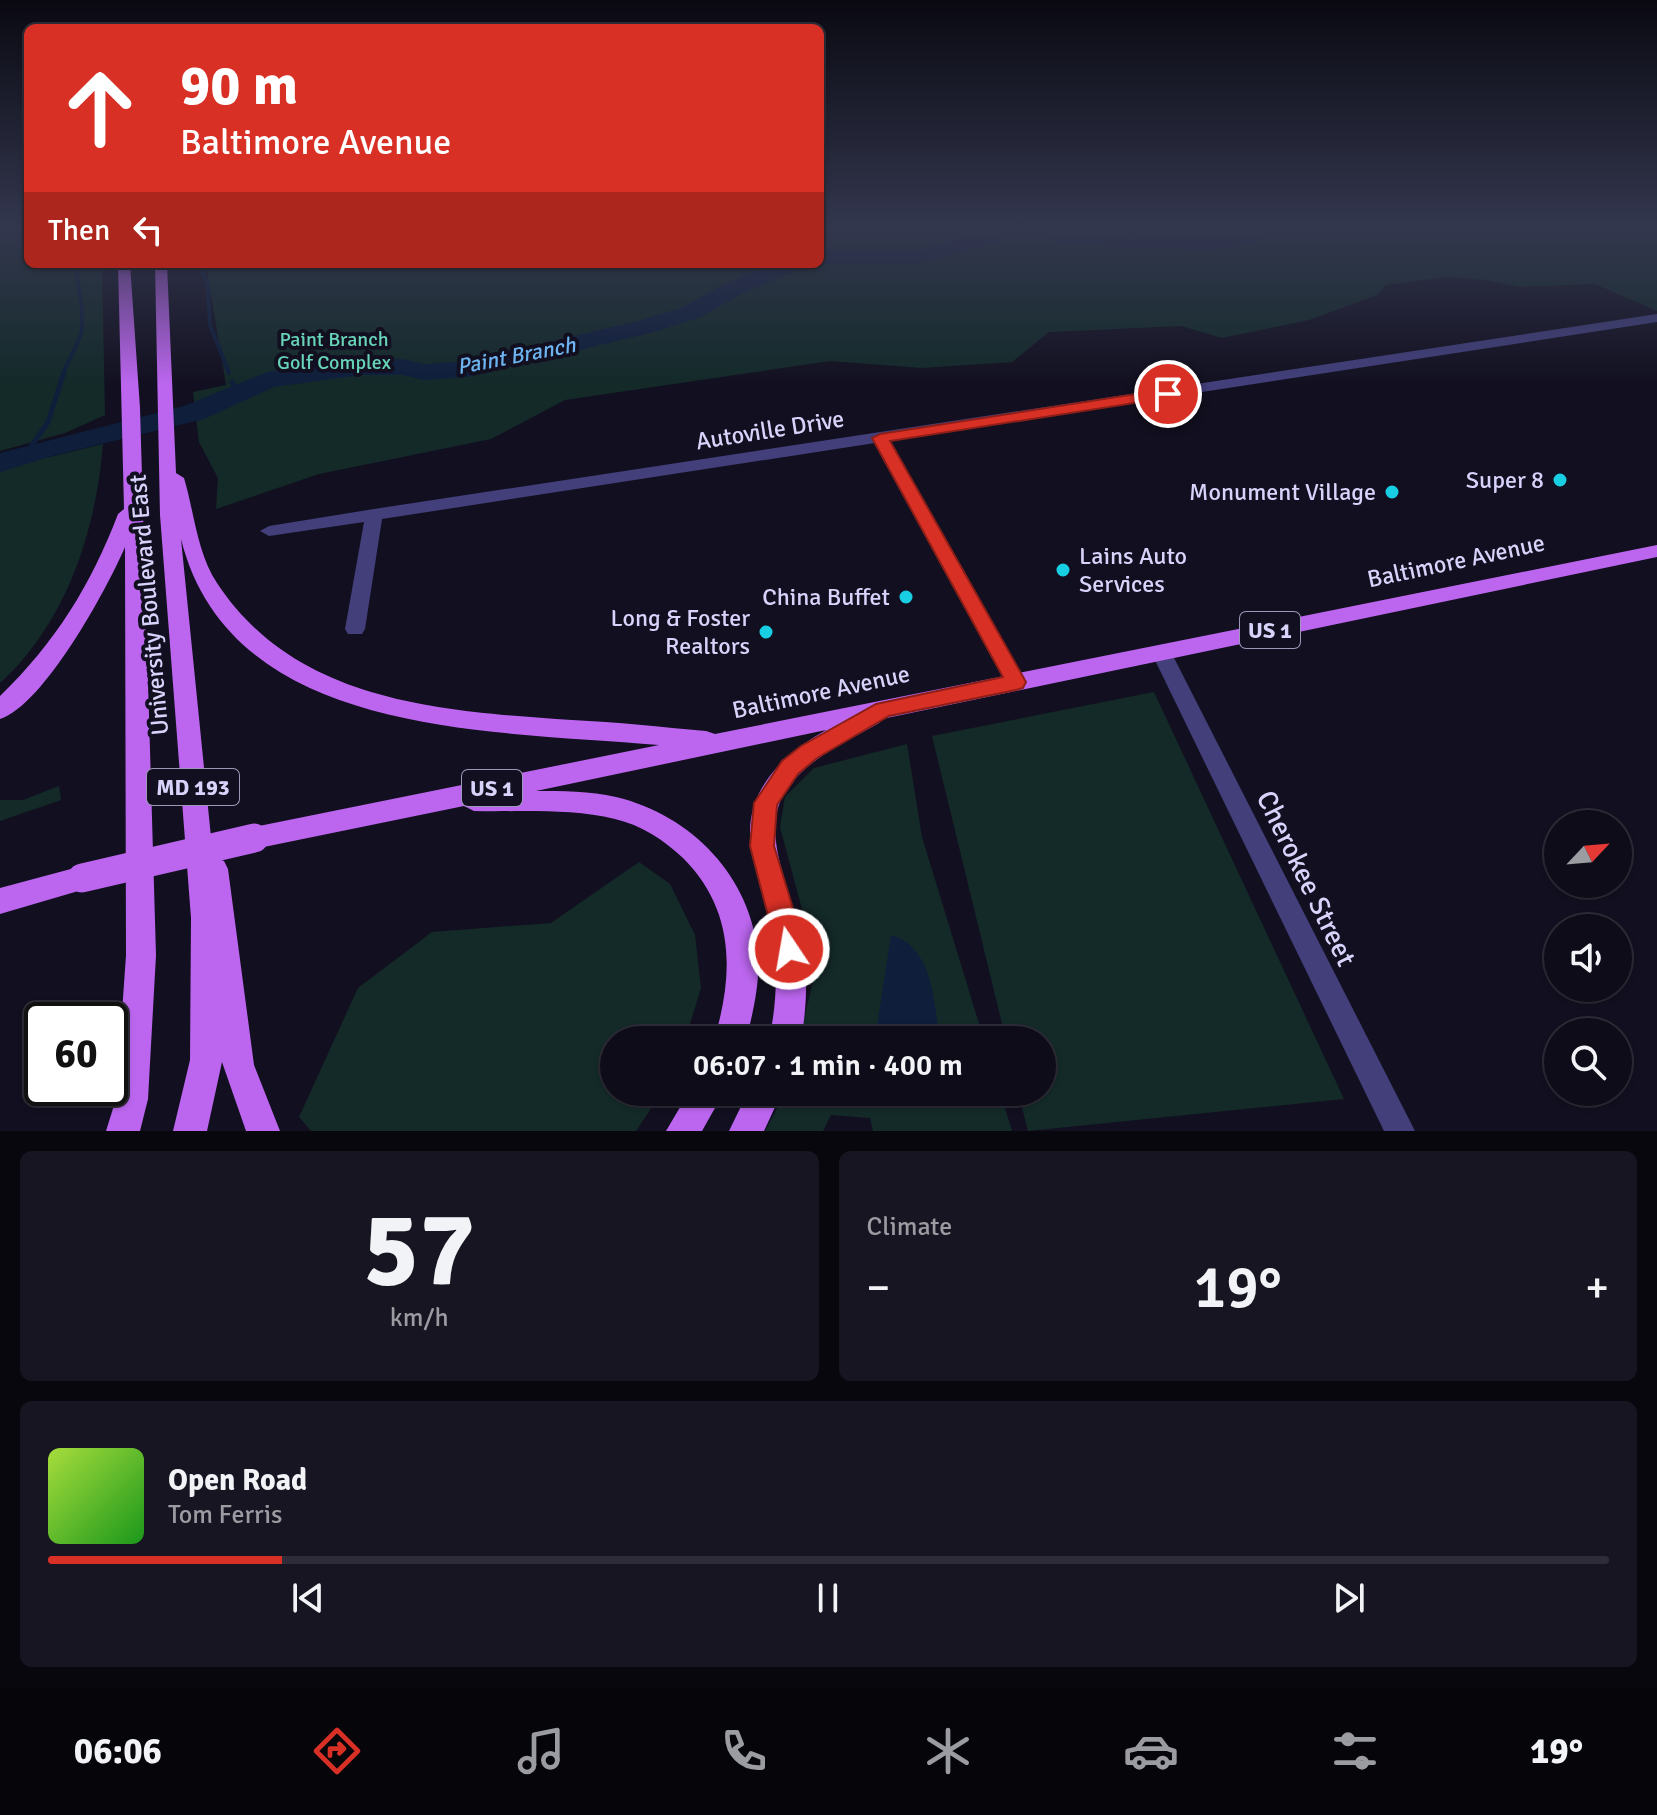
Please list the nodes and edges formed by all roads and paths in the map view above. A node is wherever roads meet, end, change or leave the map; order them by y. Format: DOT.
graph roads {
  1 [pos="125,279"];
  2 [pos="161,279"];
  3 [pos="1655,319"];
  4 [pos="880,438"];
  5 [pos="165,442"];
  6 [pos="132,499"];
  7 [pos="374,514"];
  8 [pos="269,531"];
  9 [pos="1657,551"];
  10 [pos="355,629"];
  11 [pos="1161,652"];
  12 [pos="182,678"];
  13 [pos="1016,682"];
  14 [pos="884,709"];
  15 [pos="0,710"];
  16 [pos="730,742"];
  17 [pos="442,798"];
  18 [pos="0,901"];
  19 [pos="733,1026"];
  20 [pos="786,1026"];
  21 [pos="699,1106"];
  22 [pos="759,1106"];
  23 [pos="123,1131"];
  24 [pos="190,1131"];
  25 [pos="263,1131"];
  26 [pos="683,1131"];
  27 [pos="746,1131"];
  28 [pos="1400,1131"];
  1 -- 6 [label="main road, University Boulevard East / MD 193"];
  2 -- 5 [label="main road, University Boulevard East / MD 193"];
  3 -- 4 [label="street, Autoville Drive"];
  4 -- 7 [label="street, Autoville Drive"];
  4 -- 13 [label="street"];
  5 -- 12 [label="main road, University Boulevard East / MD 193"];
  5 -- 16 [label="main road"];
  6 -- 15 [label="main road"];
  6 -- 23 [label="main road, University Boulevard East / MD 193"];
  7 -- 8 [label="street, Autoville Drive"];
  7 -- 10 [label="street"];
  9 -- 11 [label="main road, Baltimore Avenue / US 1"];
  11 -- 13 [label="main road, Baltimore Avenue / US 1"];
  11 -- 28 [label="street, Cherokee Street"];
  12 -- 24 [label="main road, University Boulevard East / MD 193"];
  12 -- 25 [label="main road"];
  13 -- 14 [label="main road, Baltimore Avenue / US 1"];
  14 -- 16 [label="main road, Baltimore Avenue / US 1"];
  14 -- 20 [label="main road"];
  16 -- 17 [label="main road, Baltimore Avenue / US 1"];
  17 -- 18 [label="main road, Baltimore Avenue / US 1, bridge"];
  17 -- 19 [label="main road"];
  21 -- 26 [label="main road"];
  22 -- 27 [label="main road"];
}
